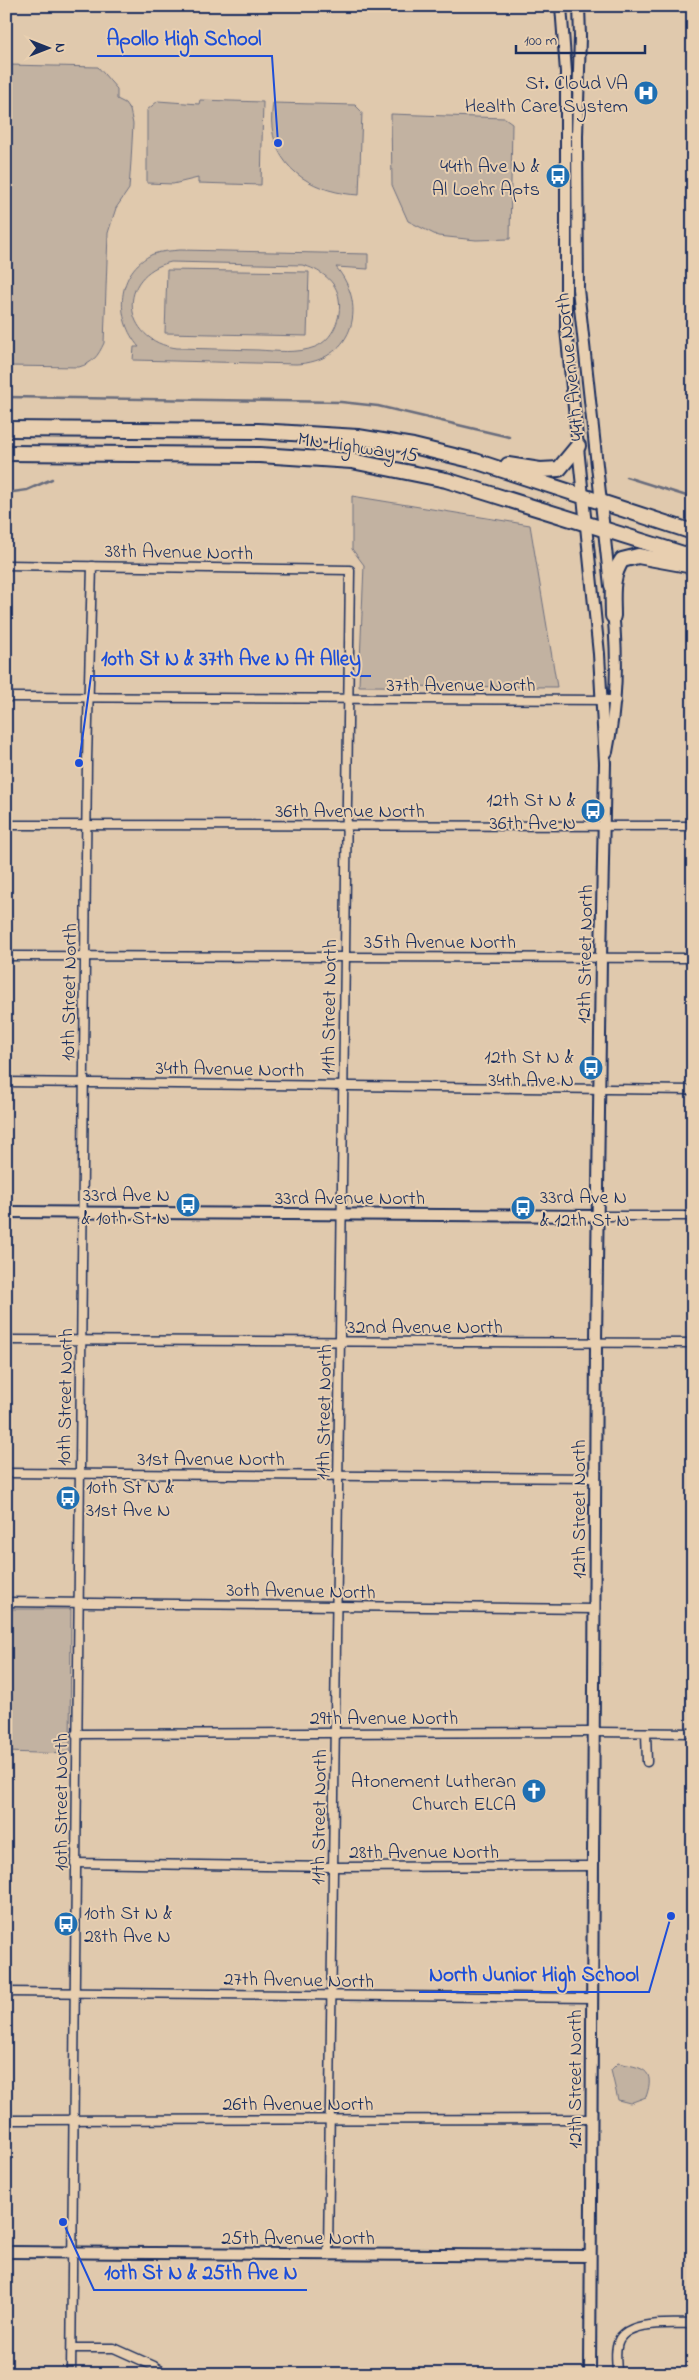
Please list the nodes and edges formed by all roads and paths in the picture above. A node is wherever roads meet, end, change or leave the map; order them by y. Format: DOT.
graph roads {
  1 [pos="561,6"];
  2 [pos="579,6"];
  3 [pos="6,429"];
  4 [pos="578,446"];
  5 [pos="6,453"];
  6 [pos="475,461"];
  7 [pos="583,497"];
  8 [pos="601,504"];
  9 [pos="586,523"];
  10 [pos="604,529"];
  11 [pos="693,532"];
  12 [pos="693,557"];
  13 [pos="6,565"];
  14 [pos="92,566"];
  15 [pos="693,566"];
  16 [pos="350,570"];
  17 [pos="613,616"];
  18 [pos="6,697"];
  19 [pos="88,697"];
  20 [pos="349,700"];
  21 [pos="602,700"];
  22 [pos="616,700"];
  23 [pos="606,763"];
  24 [pos="6,826"];
  25 [pos="86,826"];
  26 [pos="347,826"];
  27 [pos="693,826"];
  28 [pos="604,827"];
  29 [pos="6,956"];
  30 [pos="85,956"];
  31 [pos="345,957"];
  32 [pos="601,958"];
  33 [pos="693,958"];
  34 [pos="6,1082"];
  35 [pos="83,1082"];
  36 [pos="344,1086"];
  37 [pos="600,1089"];
  38 [pos="693,1090"];
  39 [pos="6,1212"];
  40 [pos="82,1212"];
  41 [pos="342,1214"];
  42 [pos="598,1216"];
  43 [pos="693,1216"];
  44 [pos="6,1340"];
  45 [pos="81,1341"];
  46 [pos="340,1342"];
  47 [pos="596,1342"];
  48 [pos="693,1343"];
  49 [pos="6,1473"];
  50 [pos="79,1474"];
  51 [pos="338,1476"];
  52 [pos="596,1478"];
  53 [pos="6,1602"];
  54 [pos="78,1604"];
  55 [pos="337,1606"];
  56 [pos="595,1609"];
  57 [pos="594,1732"];
  58 [pos="335,1733"];
  59 [pos="646,1733"];
  60 [pos="693,1733"];
  61 [pos="76,1734"];
  62 [pos="647,1762"];
  63 [pos="76,1863"];
  64 [pos="593,1866"];
  65 [pos="333,1867"];
  66 [pos="6,1992"];
  67 [pos="74,1993"];
  68 [pos="332,1996"];
  69 [pos="592,1998"];
  70 [pos="330,2119"];
  71 [pos="591,2119"];
  72 [pos="6,2120"];
  73 [pos="72,2120"];
  74 [pos="6,2252"];
  75 [pos="71,2253"];
  76 [pos="328,2254"];
  77 [pos="589,2256"];
  78 [pos="693,2324"];
  79 [pos="72,2348"];
  80 [pos="71,2374"];
  81 [pos="166,2374"];
  82 [pos="590,2374"];
  83 [pos="617,2374"];
  1 -- 4 [label="street, 44th Avenue North"];
  2 -- 8 [label="street, 44th Avenue North"];
  3 -- 6 [label="highway, MN Highway 15"];
  4 -- 6 [label="highway"];
  4 -- 7 [label="street, 44th Avenue North"];
  5 -- 9 [label="highway, MN Highway 15"];
  6 -- 7 [label="highway, MN Highway 15"];
  7 -- 8 [label="highway, MN Highway 15"];
  7 -- 9 [label="street, 12th Street North"];
  8 -- 10 [label="street, 44th Avenue North"];
  8 -- 11 [label="highway, MN Highway 15"];
  9 -- 10 [label="highway, MN Highway 15"];
  9 -- 21 [label="street, 12th Street North"];
  10 -- 12 [label="highway, MN Highway 15"];
  10 -- 17 [label="street, 12th Street North"];
  13 -- 14 [label="street, 38th Avenue North"];
  14 -- 16 [label="street, 38th Avenue North"];
  14 -- 19 [label="street, 10th Street North"];
  15 -- 17 [label="highway"];
  16 -- 20 [label="street, 11th Street North"];
  17 -- 22 [label="street, 12th Street North"];
  18 -- 19 [label="street, 37th Avenue North"];
  19 -- 20 [label="street, 37th Avenue North"];
  19 -- 25 [label="street, 10th Street North"];
  20 -- 21 [label="street, 37th Avenue North"];
  20 -- 26 [label="street, 11th Street North"];
  21 -- 22 [label="street, 37th Avenue North"];
  21 -- 23 [label="street, 12th Street North"];
  22 -- 23 [label="street, 12th Street North"];
  23 -- 28 [label="street, 12th Street North"];
  24 -- 25 [label="street, 36th Avenue North"];
  25 -- 26 [label="street, 36th Avenue North"];
  25 -- 30 [label="street, 10th Street North"];
  26 -- 28 [label="street, 36th Avenue North"];
  26 -- 31 [label="street, 11th Street North"];
  27 -- 28 [label="street, 36th Avenue North"];
  28 -- 32 [label="street, 12th Street North"];
  29 -- 30 [label="street, 35th Avenue North"];
  30 -- 31 [label="street, 35th Avenue North"];
  30 -- 35 [label="street, 10th Street North"];
  31 -- 32 [label="street, 35th Avenue North"];
  31 -- 36 [label="street, 11th Street North"];
  32 -- 33 [label="street, 35th Avenue North"];
  32 -- 37 [label="street, 12th Street North"];
  34 -- 35 [label="street, 34th Avenue North"];
  35 -- 36 [label="street, 34th Avenue North"];
  35 -- 40 [label="street, 10th Street North"];
  36 -- 37 [label="street, 34th Avenue North"];
  36 -- 41 [label="street, 11th Street North"];
  37 -- 38 [label="street, 34th Avenue North"];
  37 -- 42 [label="street, 12th Street North"];
  39 -- 40 [label="street, 33rd Avenue North"];
  40 -- 41 [label="street, 33rd Avenue North"];
  40 -- 45 [label="street, 10th Street North"];
  41 -- 42 [label="street, 33rd Avenue North"];
  41 -- 46 [label="street, 11th Street North"];
  42 -- 43 [label="street, 33rd Avenue North"];
  42 -- 47 [label="street, 12th Street North"];
  44 -- 45 [label="street, 32nd Avenue North"];
  45 -- 46 [label="street, 32nd Avenue North"];
  45 -- 50 [label="street, 10th Street North"];
  46 -- 47 [label="street, 32nd Avenue North"];
  46 -- 51 [label="street, 11th Street North"];
  47 -- 48 [label="street, 32nd Avenue North"];
  47 -- 52 [label="street, 12th Street North"];
  49 -- 50 [label="street, 31st Avenue North"];
  50 -- 51 [label="street, 31st Avenue North"];
  50 -- 54 [label="street, 10th Street North"];
  51 -- 52 [label="street, 31st Avenue North"];
  51 -- 55 [label="street, 11th Street North"];
  52 -- 56 [label="street, 12th Street North"];
  53 -- 54 [label="street, 30th Avenue North"];
  54 -- 55 [label="street, 30th Avenue North"];
  54 -- 61 [label="street, 10th Street North"];
  55 -- 56 [label="street, 30th Avenue North"];
  55 -- 58 [label="street, 11th Street North"];
  56 -- 57 [label="street, 12th Street North"];
  57 -- 58 [label="street, 29th Avenue North"];
  57 -- 59 [label="street, 29th Avenue North"];
  57 -- 64 [label="street, 12th Street North"];
  58 -- 61 [label="street, 29th Avenue North"];
  58 -- 65 [label="street, 11th Street North"];
  59 -- 60 [label="street, 29th Avenue North"];
  59 -- 62 [label="street"];
  61 -- 63 [label="street, 10th Street North"];
  63 -- 65 [label="street, 28th Avenue North"];
  63 -- 67 [label="street, 10th Street North"];
  64 -- 65 [label="street, 28th Avenue North"];
  64 -- 69 [label="street, 12th Street North"];
  65 -- 68 [label="street, 11th Street North"];
  66 -- 67 [label="street, 27th Avenue North"];
  67 -- 68 [label="street, 27th Avenue North"];
  67 -- 73 [label="street, 10th Street North"];
  68 -- 69 [label="street, 27th Avenue North"];
  68 -- 70 [label="street, 11th Street North"];
  69 -- 71 [label="street, 12th Street North"];
  70 -- 71 [label="street, 26th Avenue North"];
  70 -- 73 [label="street, 26th Avenue North"];
  70 -- 76 [label="street, 11th Street North"];
  71 -- 77 [label="street, 12th Street North"];
  72 -- 73 [label="street, 26th Avenue North"];
  73 -- 75 [label="street, 10th Street North"];
  74 -- 75 [label="street, 25th Avenue North"];
  75 -- 76 [label="street, 25th Avenue North"];
  75 -- 79 [label="street, 10th Street North"];
  76 -- 77 [label="street, 25th Avenue North"];
  77 -- 82 [label="street, 12th Street North"];
  78 -- 83 [label="street"];
  79 -- 80 [label="street, 10th Street North"];
  79 -- 81 [label="street"];
}
